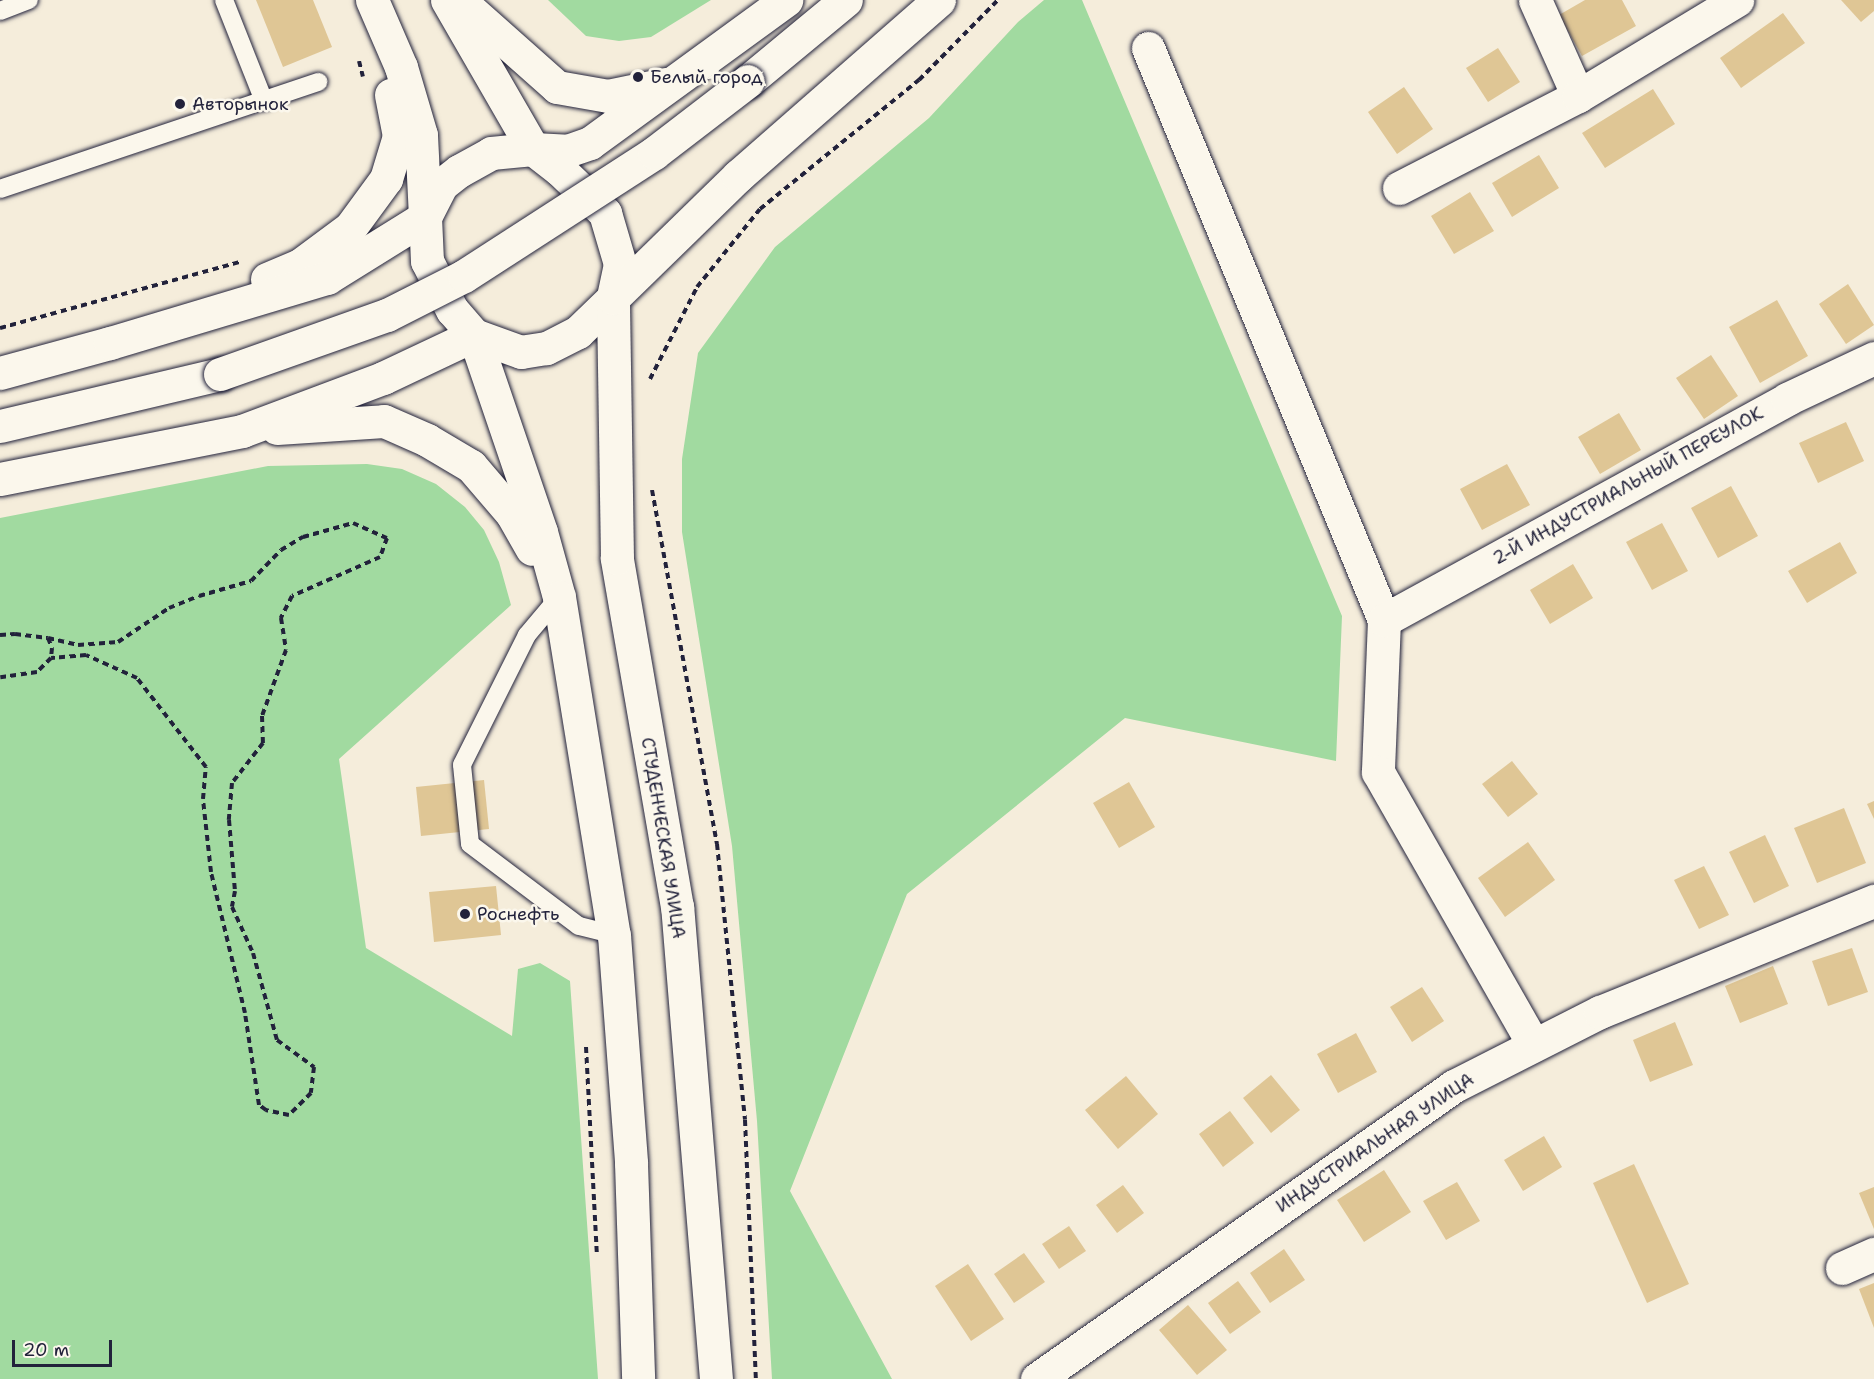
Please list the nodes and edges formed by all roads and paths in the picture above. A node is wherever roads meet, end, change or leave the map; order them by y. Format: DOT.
graph roads {
  1 [pos="29,0"];
  2 [pos="224,0"];
  3 [pos="447,0"];
  4 [pos="459,0"];
  5 [pos="786,0"];
  6 [pos="846,0"];
  7 [pos="939,0"];
  8 [pos="998,0"];
  9 [pos="1535,0"];
  10 [pos="1737,0"];
  11 [pos="372,1"];
  12 [pos="0,10"];
  13 [pos="1148,48"];
  14 [pos="358,56"];
  15 [pos="679,81"];
  16 [pos="318,82"];
  17 [pos="365,88"];
  18 [pos="1578,96"];
  19 [pos="264,101"];
  20 [pos="533,149"];
  21 [pos="1399,188"];
  22 [pos="0,189"];
  23 [pos="425,217"];
  24 [pos="247,260"];
  25 [pos="613,298"];
  26 [pos="0,328"];
  27 [pos="474,335"];
  28 [pos="110,343"];
  29 [pos="1874,358"];
  30 [pos="0,373"];
  31 [pos="647,384"];
  32 [pos="0,426"];
  33 [pos="242,431"];
  34 [pos="0,479"];
  35 [pos="651,481"];
  36 [pos="559,597"];
  37 [pos="1384,620"];
  38 [pos="0,635"];
  39 [pos="48,638"];
  40 [pos="51,658"];
  41 [pos="0,677"];
  42 [pos="1874,901"];
  43 [pos="614,934"];
  44 [pos="1534,1045"];
  45 [pos="1874,1254"];
  46 [pos="1842,1268"];
  47 [pos="638,1379"];
  48 [pos="716,1379"];
  49 [pos="756,1379"];
  50 [pos="1037,1379"];
  1 -- 12 [label="lane"];
  2 -- 19 [label="lane"];
  3 -- 20 [label="main road"];
  4 -- 15 [label="main road"];
  5 -- 15 [label="main road"];
  6 -- 32 [label="main road, bridge"];
  7 -- 25 [label="main road"];
  8 -- 31 [label="path"];
  9 -- 18 [label="main road"];
  10 -- 18 [label="main road"];
  11 -- 23 [label="main road"];
  11 -- 28 [label="main road"];
  13 -- 37 [label="main road"];
  14 -- 17 [label="path"];
  15 -- 20 [label="main road"];
  16 -- 19 [label="lane"];
  18 -- 21 [label="main road"];
  19 -- 22 [label="lane"];
  20 -- 23 [label="main road"];
  20 -- 25 [label="main road"];
  23 -- 27 [label="main road"];
  23 -- 28 [label="main road"];
  24 -- 26 [label="path"];
  25 -- 27 [label="main road"];
  25 -- 48 [label="main road, СТУДЕНЧЕСКАЯ УЛИЦА"];
  27 -- 33 [label="main road"];
  27 -- 36 [label="main road"];
  28 -- 30 [label="main road"];
  29 -- 37 [label="main road, 2-Й ИНДУСТРИАЛЬНЫЙ ПЕРЕУЛОК"];
  33 -- 34 [label="main road"];
  33 -- 36 [label="main road"];
  35 -- 49 [label="path"];
  36 -- 43 [label="main road"];
  36 -- 43 [label="lane"];
  37 -- 44 [label="main road"];
  38 -- 39 [label="path"];
  39 -- 40 [label="path"];
  39 -- 40 [label="path"];
  40 -- 41 [label="path"];
  42 -- 44 [label="main road, ИНДУСТРИАЛЬНАЯ УЛИЦА"];
  43 -- 47 [label="main road"];
  44 -- 50 [label="main road, ИНДУСТРИАЛЬНАЯ УЛИЦА"];
  45 -- 46 [label="main road"];
}
